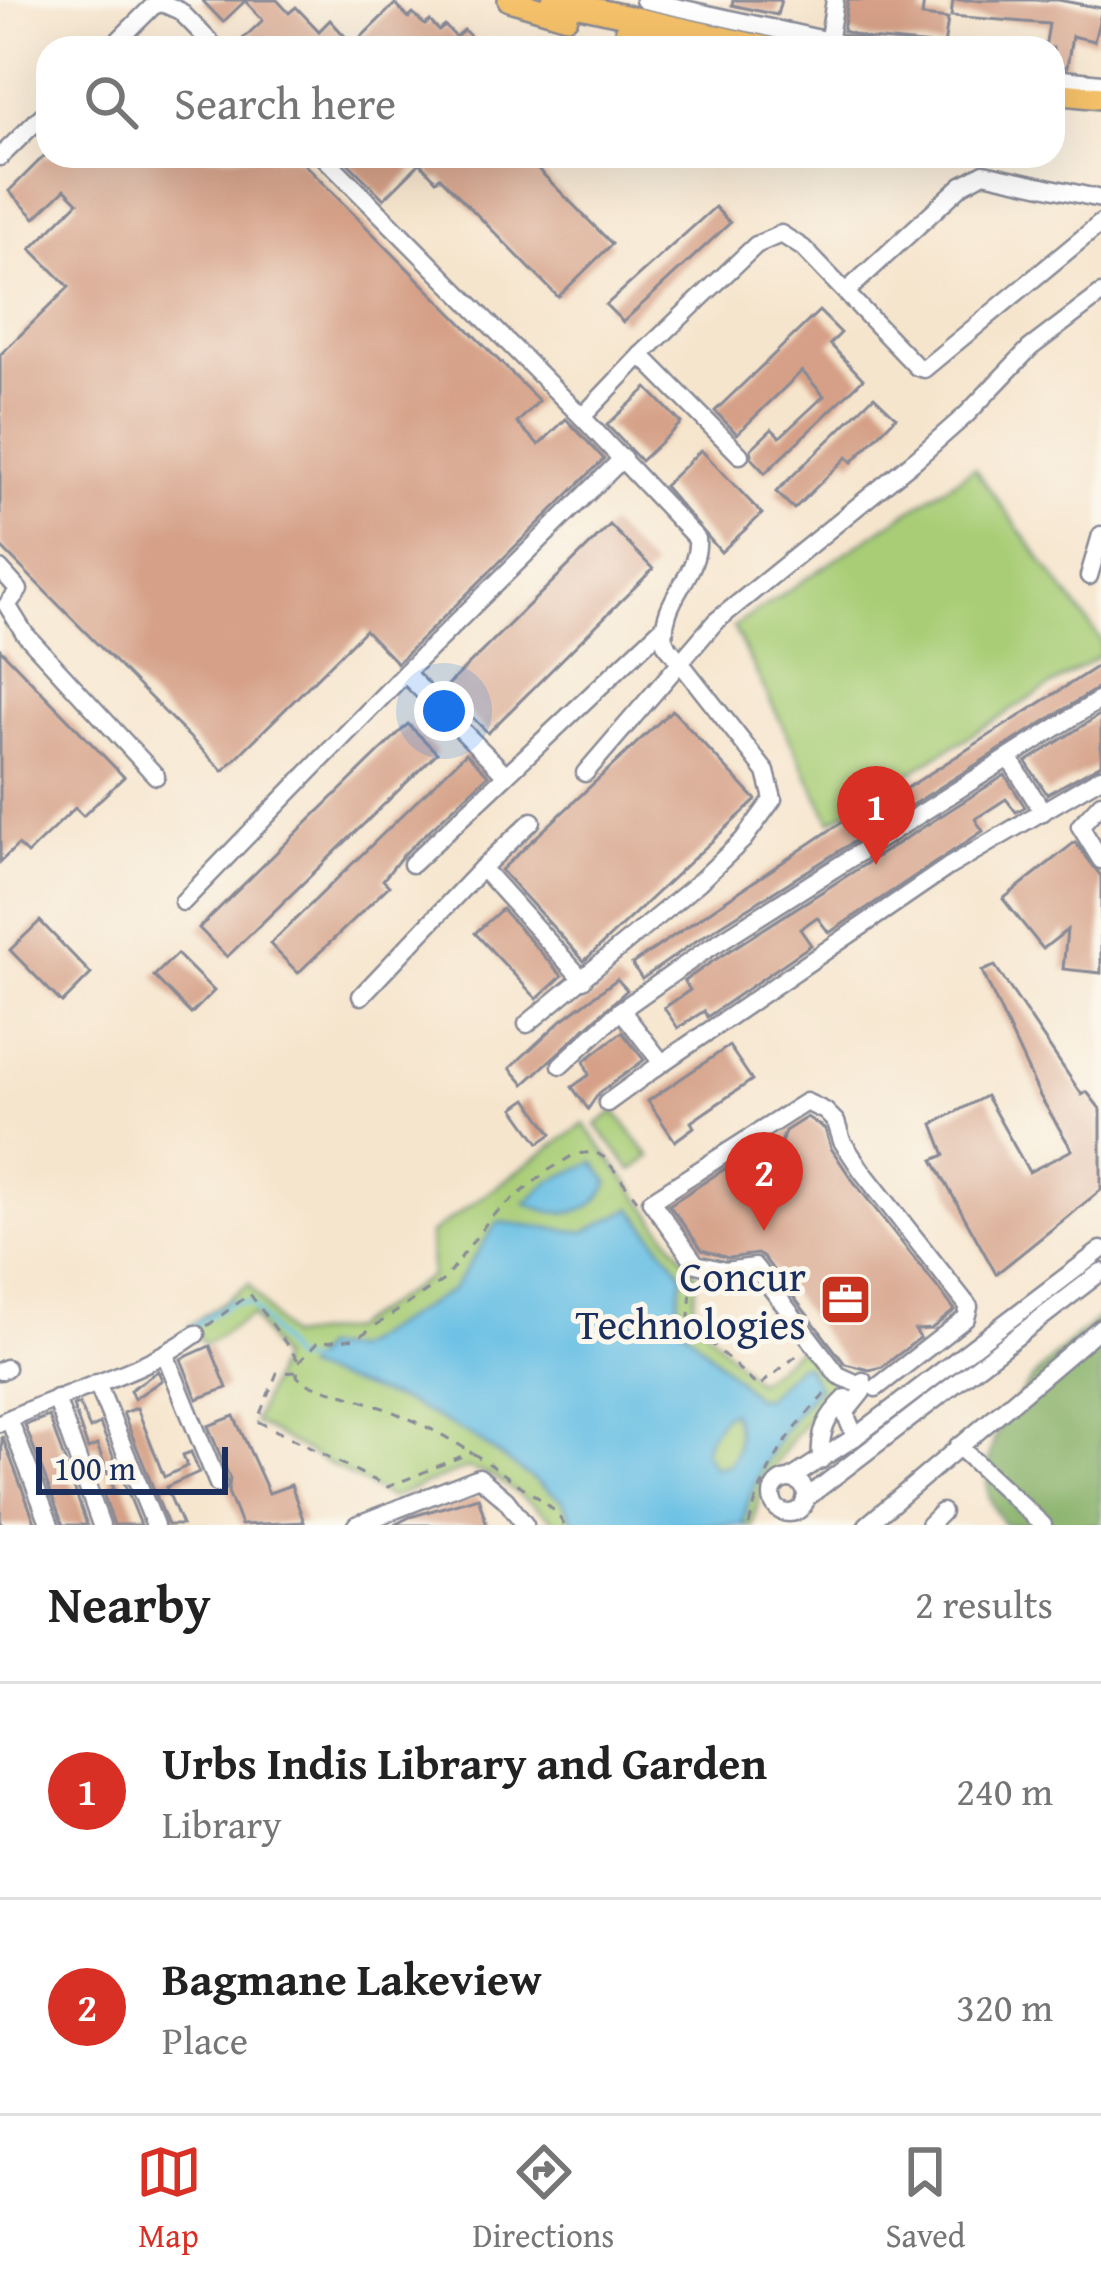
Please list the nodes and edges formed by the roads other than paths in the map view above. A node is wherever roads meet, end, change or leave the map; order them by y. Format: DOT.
graph roads {
  1 [pos="509,0"];
  2 [pos="644,0"];
  3 [pos="835,0"];
  4 [pos="557,1"];
  5 [pos="123,36"];
  6 [pos="205,36"];
  7 [pos="649,36"];
  8 [pos="715,36"];
  9 [pos="794,36"];
  10 [pos="828,36"];
  11 [pos="1065,79"];
  12 [pos="1101,83"];
  13 [pos="1065,94"];
  14 [pos="1101,98"];
  15 [pos="1065,108"];
  16 [pos="1101,112"];
  17 [pos="36,122"];
  18 [pos="0,158"];
  19 [pos="335,168"];
  20 [pos="1101,199"];
  21 [pos="1101,223"];
  22 [pos="846,292"];
  23 [pos="1101,294"];
  24 [pos="641,355"];
  25 [pos="582,417"];
  26 [pos="740,454"];
  27 [pos="623,458"];
  28 [pos="1101,535"];
  29 [pos="0,569"];
  30 [pos="1089,576"];
  31 [pos="663,627"];
  32 [pos="679,666"];
  33 [pos="406,673"];
  34 [pos="1101,699"];
  35 [pos="1009,758"];
  36 [pos="585,772"];
  37 [pos="506,775"];
  38 [pos="156,776"];
  39 [pos="1101,777"];
  40 [pos="1101,803"];
  41 [pos="1042,812"];
  42 [pos="532,821"];
  43 [pos="1101,860"];
  44 [pos="412,864"];
  45 [pos="482,868"];
  46 [pos="183,902"];
  47 [pos="583,980"];
  48 [pos="361,996"];
  49 [pos="621,1010"];
  50 [pos="527,1024"];
  51 [pos="662,1063"];
  52 [pos="561,1065"];
  53 [pos="607,1103"];
  54 [pos="1101,1250"];
  55 [pos="1101,1272"];
  56 [pos="1101,1327"];
  57 [pos="196,1334"];
  58 [pos="165,1354"];
  59 [pos="97,1383"];
  60 [pos="864,1388"];
  61 [pos="56,1398"];
  62 [pos="4,1421"];
  63 [pos="855,1437"];
  64 [pos="958,1447"];
  65 [pos="821,1460"];
  66 [pos="790,1479"];
  67 [pos="218,1484"];
  68 [pos="773,1501"];
  69 [pos="795,1512"];
  70 [pos="50,1525"];
  71 [pos="101,1525"];
  72 [pos="155,1525"];
  73 [pos="356,1525"];
  74 [pos="525,1525"];
  75 [pos="766,1525"];
  76 [pos="867,1525"];
  77 [pos="1043,1525"];
  1 -- 7 [label="main road"];
  2 -- 9 [label="street"];
  3 -- 10 [label="street"];
  4 -- 8 [label="main road"];
  5 -- 6 [label="street"];
  11 -- 12 [label="street"];
  13 -- 14 [label="main road"];
  15 -- 16 [label="main road"];
  17 -- 18 [label="street"];
  19 -- 25 [label="street"];
  20 -- 22 [label="street"];
  21 -- 22 [label="street"];
  22 -- 24 [label="street"];
  23 -- 32 [label="street"];
  24 -- 25 [label="street"];
  24 -- 26 [label="street"];
  25 -- 27 [label="street"];
  27 -- 31 [label="street"];
  27 -- 33 [label="street"];
  28 -- 30 [label="street"];
  29 -- 38 [label="street"];
  31 -- 32 [label="street"];
  31 -- 37 [label="street"];
  32 -- 36 [label="street"];
  32 -- 47 [label="street"];
  33 -- 37 [label="street"];
  33 -- 46 [label="street"];
  34 -- 35 [label="street"];
  35 -- 41 [label="street"];
  35 -- 49 [label="street"];
  37 -- 44 [label="street"];
  39 -- 41 [label="street"];
  40 -- 43 [label="street"];
  41 -- 51 [label="street"];
  42 -- 45 [label="street"];
  45 -- 47 [label="street"];
  45 -- 48 [label="street"];
  47 -- 50 [label="street"];
  49 -- 51 [label="street"];
  49 -- 52 [label="street"];
  51 -- 53 [label="street"];
  54 -- 63 [label="street"];
  55 -- 69 [label="street"];
  56 -- 64 [label="street"];
  57 -- 58 [label="street"];
  58 -- 59 [label="street"];
  58 -- 67 [label="street"];
  59 -- 61 [label="street"];
  59 -- 72 [label="street"];
  60 -- 60 [label="street"];
  60 -- 63 [label="street"];
  60 -- 65 [label="street"];
  61 -- 62 [label="street"];
  61 -- 71 [label="street"];
  62 -- 70 [label="street"];
  63 -- 65 [label="street"];
  64 -- 76 [label="street"];
  64 -- 77 [label="street"];
  65 -- 66 [label="street"];
  66 -- 68 [label="street"];
  66 -- 69 [label="street"];
  68 -- 69 [label="street"];
  68 -- 75 [label="street"];
  73 -- 74 [label="street"];
}
